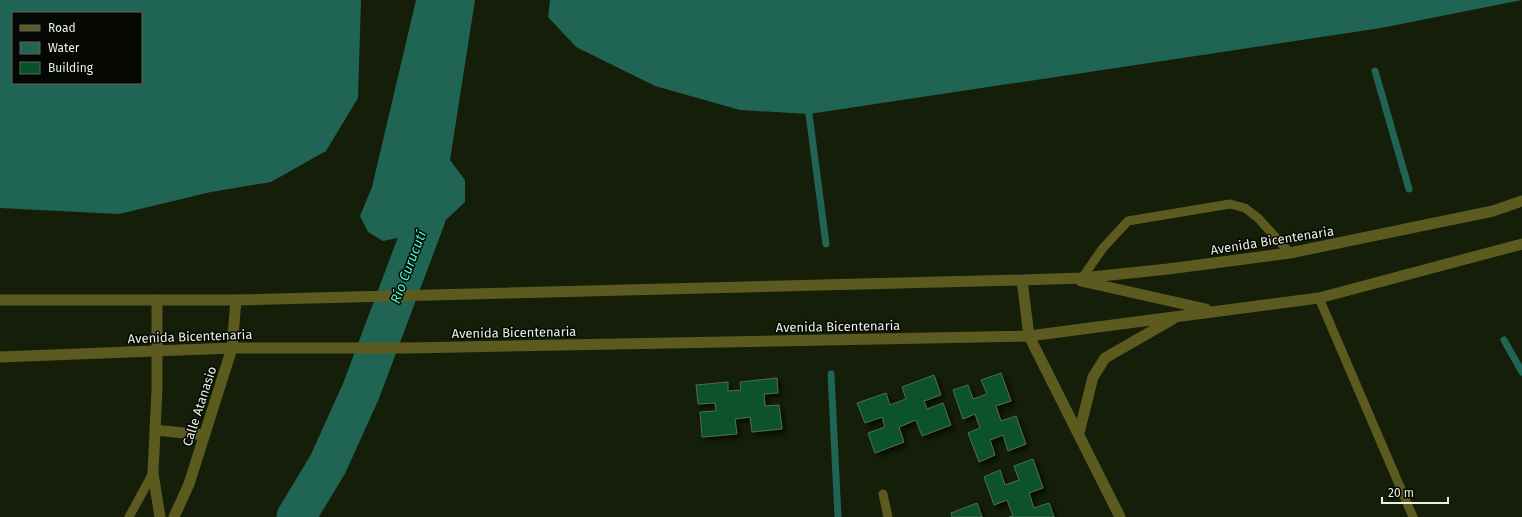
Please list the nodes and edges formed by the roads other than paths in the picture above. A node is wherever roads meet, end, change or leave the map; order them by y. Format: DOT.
graph roads {
  1 [pos="1522,201"];
  2 [pos="1522,244"];
  3 [pos="1290,253"];
  4 [pos="1070,278"];
  5 [pos="1082,278"];
  6 [pos="1022,280"];
  7 [pos="1319,298"];
  8 [pos="0,300"];
  9 [pos="157,300"];
  10 [pos="236,300"];
  11 [pos="1215,311"];
  12 [pos="1179,316"];
  13 [pos="1029,336"];
  14 [pos="232,348"];
  15 [pos="157,350"];
  16 [pos="0,357"];
  17 [pos="155,430"];
  18 [pos="1079,433"];
  19 [pos="204,435"];
  20 [pos="153,473"];
  21 [pos="883,494"];
  22 [pos="129,517"];
  23 [pos="160,517"];
  24 [pos="174,517"];
  25 [pos="888,517"];
  26 [pos="1120,517"];
  27 [pos="1413,517"];
  1 -- 3 [label="street, Avenida Bicentenaria"];
  2 -- 7 [label="street, Avenida Bicentenaria"];
  3 -- 5 [label="street, Avenida Bicentenaria"];
  3 -- 5 [label="lane"];
  4 -- 5 [label="street, Avenida Bicentenaria"];
  4 -- 6 [label="street, Avenida Bicentenaria"];
  4 -- 11 [label="street"];
  6 -- 10 [label="street, Avenida Bicentenaria"];
  6 -- 13 [label="street"];
  7 -- 11 [label="street, Avenida Bicentenaria"];
  7 -- 27 [label="lane"];
  8 -- 9 [label="street, Avenida Bicentenaria"];
  9 -- 10 [label="street, Avenida Bicentenaria"];
  9 -- 15 [label="street"];
  10 -- 14 [label="street, Calle Atanasio"];
  11 -- 12 [label="street, Avenida Bicentenaria"];
  12 -- 13 [label="street, Avenida Bicentenaria"];
  12 -- 18 [label="street"];
  13 -- 14 [label="street, Avenida Bicentenaria"];
  13 -- 18 [label="street"];
  14 -- 15 [label="street, Avenida Bicentenaria"];
  14 -- 19 [label="street, Calle Atanasio"];
  15 -- 16 [label="street, Avenida Bicentenaria"];
  15 -- 17 [label="street"];
  17 -- 19 [label="street"];
  17 -- 20 [label="street"];
  18 -- 26 [label="street"];
  19 -- 24 [label="street, Calle Atanasio"];
  20 -- 22 [label="lane"];
  20 -- 23 [label="street"];
  21 -- 25 [label="lane"];
}
